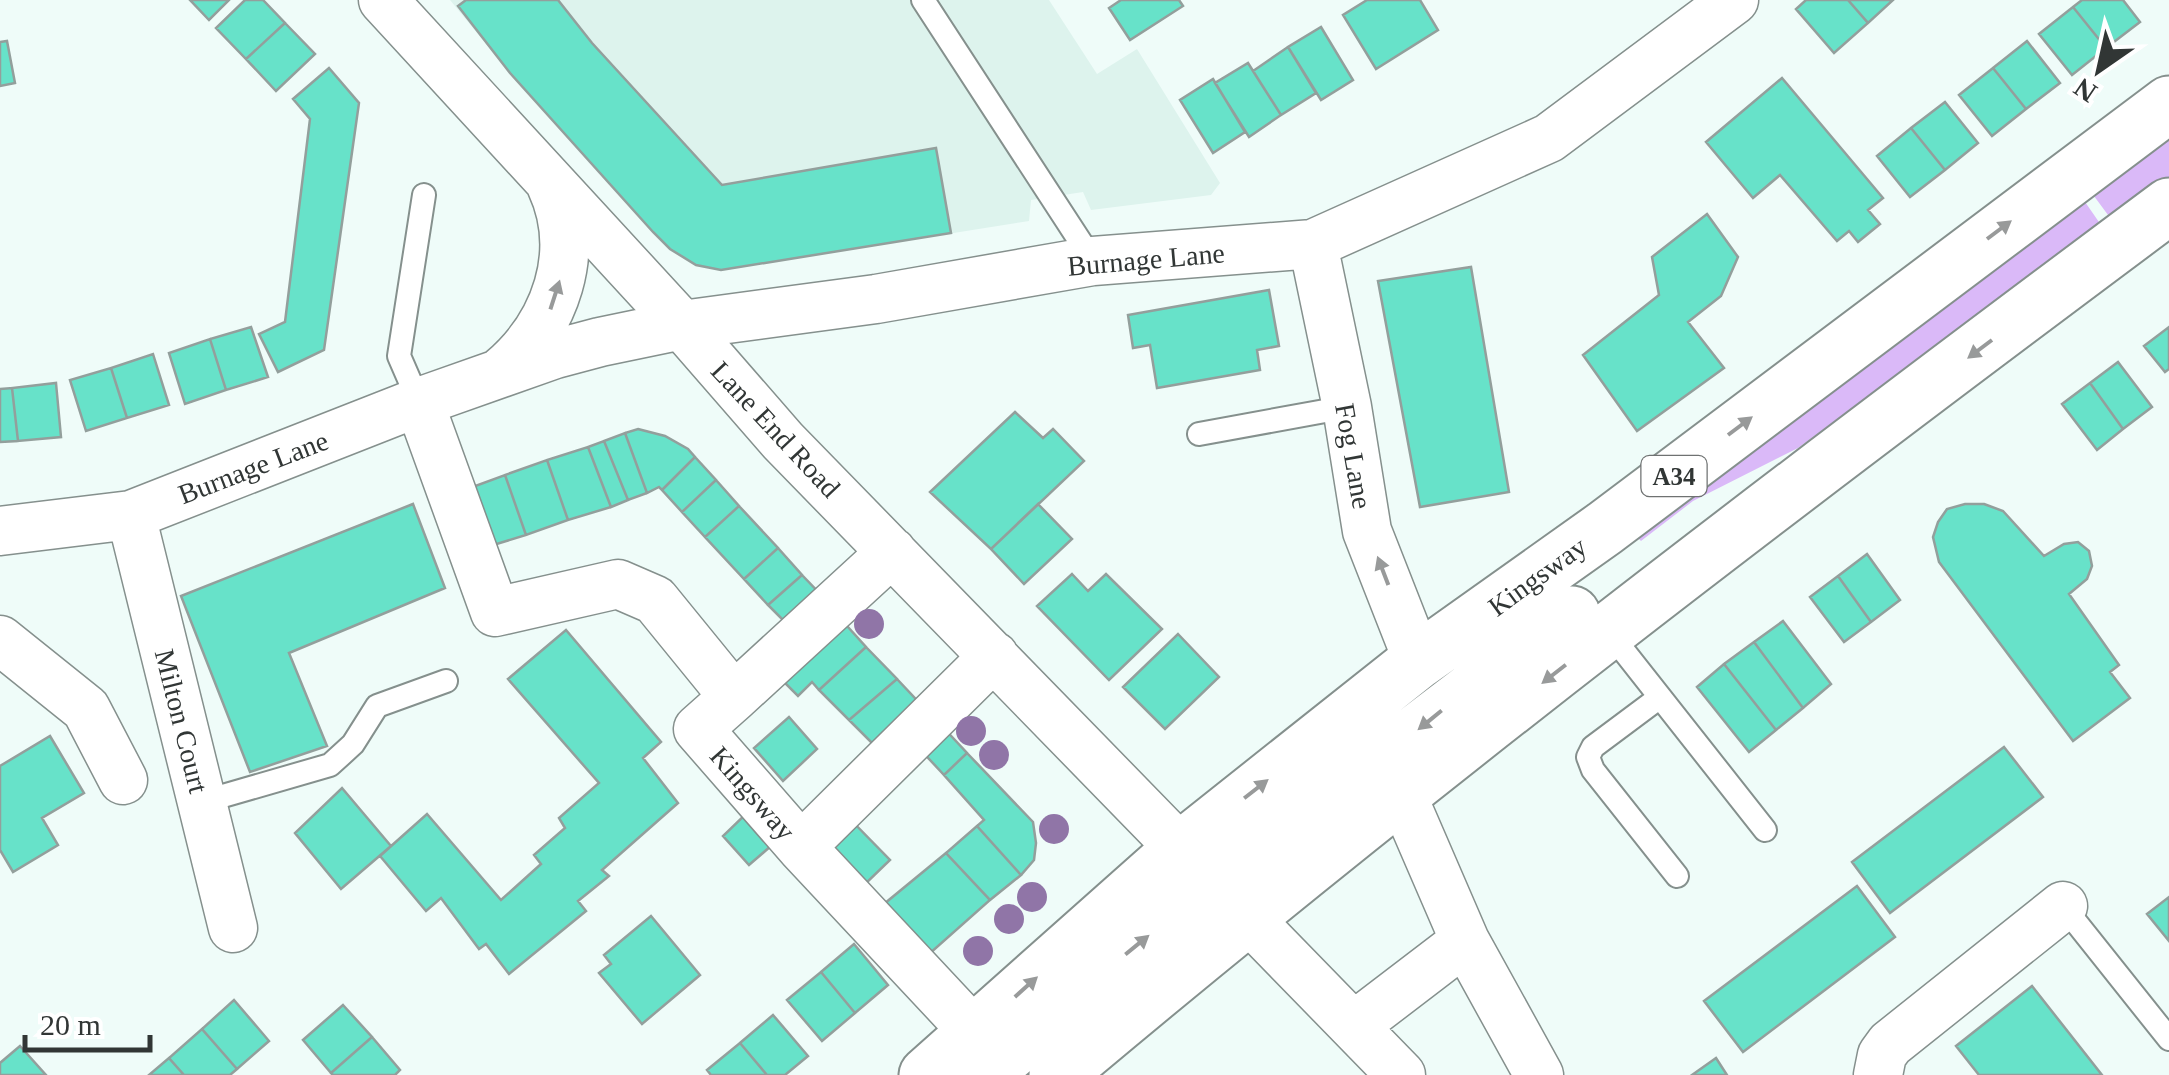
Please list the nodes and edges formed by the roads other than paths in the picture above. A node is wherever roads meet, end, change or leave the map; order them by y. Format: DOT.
graph roads {
  1 [pos="382,0"];
  2 [pos="923,0"];
  3 [pos="1726,2"];
  4 [pos="2169,104"];
  5 [pos="550,183"];
  6 [pos="424,195"];
  7 [pos="2169,206"];
  8 [pos="1313,244"];
  9 [pos="1093,261"];
  10 [pos="682,325"];
  11 [pos="499,373"];
  12 [pos="419,402"];
  13 [pos="1347,406"];
  14 [pos="1199,434"];
  15 [pos="1804,483"];
  16 [pos="131,515"];
  17 [pos="0,531"];
  18 [pos="1620,547"];
  19 [pos="892,552"];
  20 [pos="1608,631"];
  21 [pos="0,640"];
  22 [pos="994,656"];
  23 [pos="1418,661"];
  24 [pos="446,681"];
  25 [pos="734,697"];
  26 [pos="1660,697"];
  27 [pos="1389,778"];
  28 [pos="123,780"];
  29 [pos="202,802"];
  30 [pos="1765,830"];
  31 [pos="801,847"];
  32 [pos="1180,850"];
  33 [pos="1677,876"];
  34 [pos="2063,906"];
  35 [pos="1248,915"];
  36 [pos="233,928"];
  37 [pos="1465,942"];
  38 [pos="1355,1025"];
  39 [pos="2169,1039"];
  40 [pos="979,1054"];
  41 [pos="927,1075"];
  42 [pos="1057,1075"];
  43 [pos="1401,1075"];
  44 [pos="1539,1075"];
  45 [pos="1878,1075"];
  1 -- 5 [label="street, Lane End Road"];
  2 -- 9 [label="lane"];
  3 -- 8 [label="street, Burnage Lane"];
  18 -- 4 [label="highway, Kingsway / A34, one-way"];
  5 -- 10 [label="street, Lane End Road"];
  11 -- 5 [label="street, Burnage Lane, one-way"];
  6 -- 12 [label="lane"];
  7 -- 15 [label="highway, one-way"];
  8 -- 9 [label="street, Burnage Lane"];
  8 -- 13 [label="street, Fog Lane"];
  9 -- 10 [label="street, Burnage Lane"];
  10 -- 11 [label="street, Burnage Lane"];
  10 -- 19 [label="street, Lane End Road"];
  11 -- 12 [label="street, Burnage Lane"];
  12 -- 16 [label="street, Burnage Lane"];
  12 -- 25 [label="street"];
  13 -- 14 [label="lane"];
  23 -- 13 [label="street, Fog Lane, one-way"];
  15 -- 18 [label="highway"];
  15 -- 20 [label="highway"];
  16 -- 17 [label="street, Burnage Lane"];
  16 -- 29 [label="street, Milton Court"];
  18 -- 23 [label="highway, Kingsway / A34"];
  18 -- 27 [label="highway, one-way"];
  19 -- 22 [label="street, Lane End Road"];
  19 -- 25 [label="street"];
  20 -- 26 [label="lane"];
  20 -- 27 [label="highway, one-way"];
  21 -- 28 [label="street"];
  22 -- 31 [label="street"];
  22 -- 32 [label="street, Lane End Road"];
  32 -- 23 [label="highway, Kingsway / A34, one-way"];
  24 -- 29 [label="lane"];
  25 -- 31 [label="street, Kingsway"];
  26 -- 30 [label="lane"];
  26 -- 33 [label="lane"];
  27 -- 32 [label="highway"];
  27 -- 35 [label="highway"];
  27 -- 37 [label="street"];
  29 -- 36 [label="street, Milton Court"];
  31 -- 40 [label="street"];
  32 -- 35 [label="street"];
  40 -- 32 [label="highway, Kingsway / A34, one-way"];
  34 -- 39 [label="lane"];
  34 -- 45 [label="street"];
  35 -- 38 [label="street"];
  40 -- 35 [label="highway, one-way"];
  35 -- 42 [label="highway"];
  37 -- 38 [label="street"];
  37 -- 44 [label="street"];
  38 -- 43 [label="street"];
  40 -- 41 [label="highway, Kingsway / A34"];
}
